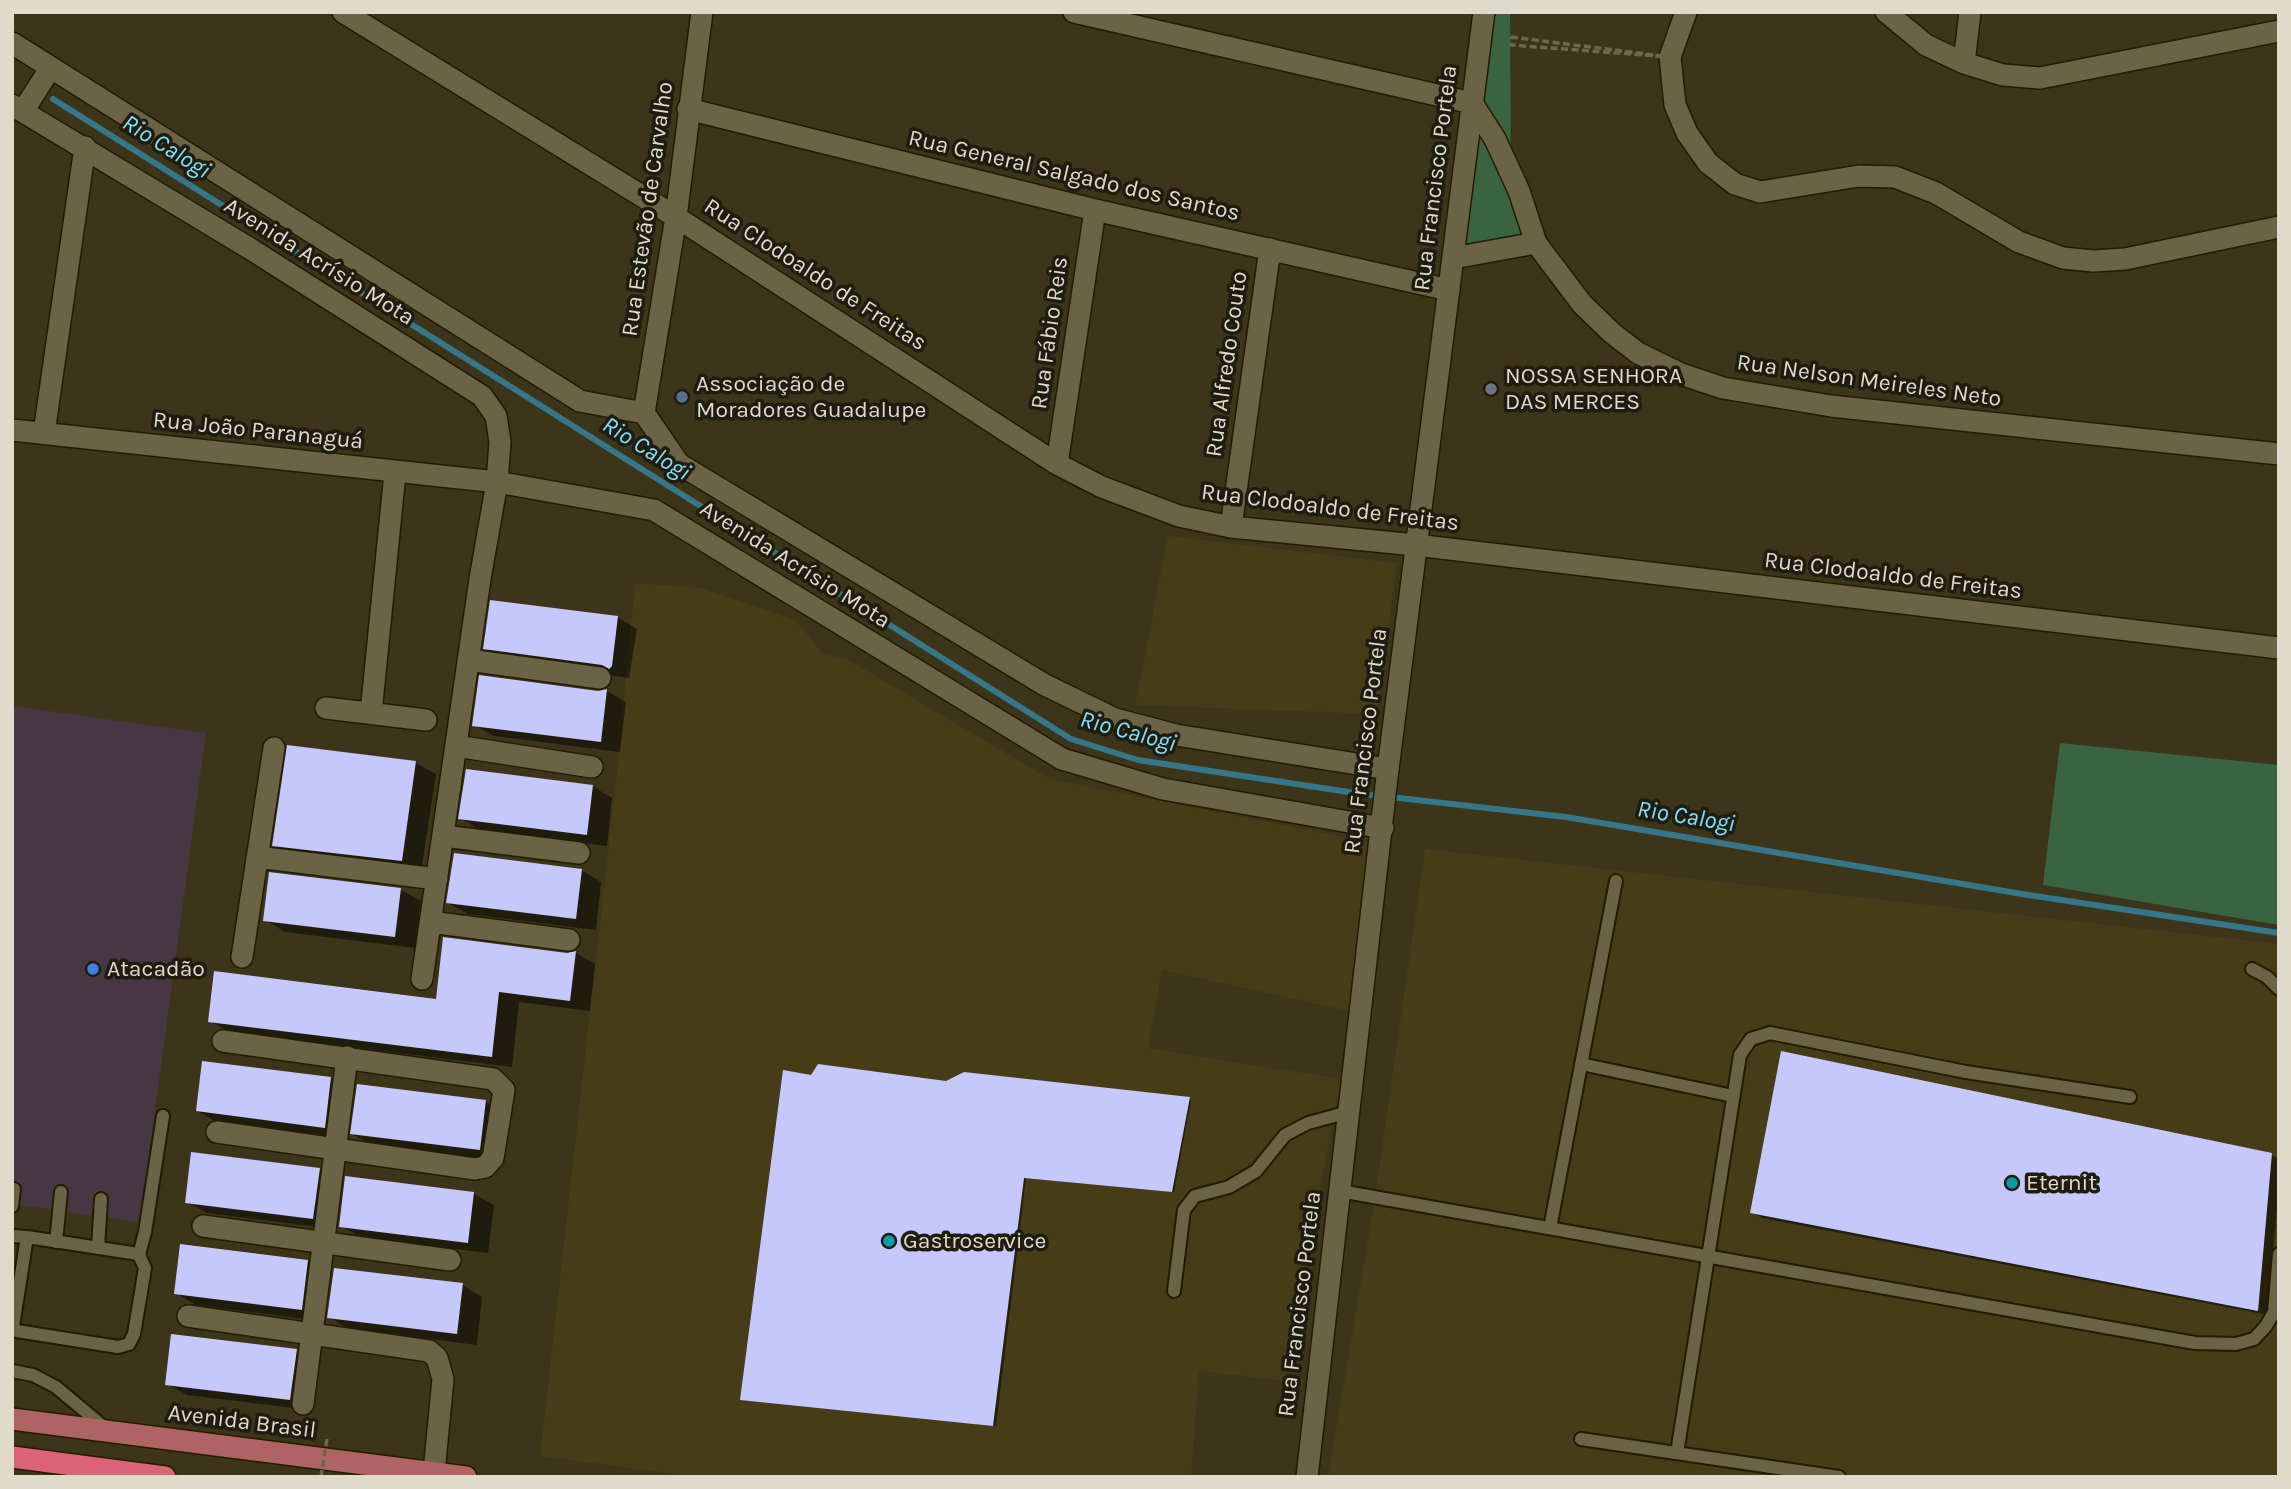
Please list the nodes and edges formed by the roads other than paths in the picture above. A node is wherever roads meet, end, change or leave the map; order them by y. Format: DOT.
graph roads {
  1 [pos="343,12"];
  2 [pos="702,12"];
  3 [pos="1074,12"];
  4 [pos="1484,12"];
  5 [pos="1686,12"];
  6 [pos="1886,12"];
  7 [pos="1970,12"];
  8 [pos="2279,31"];
  9 [pos="12,43"];
  10 [pos="1964,63"];
  11 [pos="50,69"];
  12 [pos="1472,103"];
  13 [pos="18,108"];
  14 [pos="688,109"];
  15 [pos="85,147"];
  16 [pos="1095,210"];
  17 [pos="676,217"];
  18 [pos="2279,227"];
  19 [pos="1536,243"];
  20 [pos="1270,249"];
  21 [pos="1453,258"];
  22 [pos="1449,290"];
  23 [pos="644,413"];
  24 [pos="12,430"];
  25 [pos="44,433"];
  26 [pos="2279,454"];
  27 [pos="1058,464"];
  28 [pos="395,473"];
  29 [pos="497,482"];
  30 [pos="1231,527"];
  31 [pos="1416,545"];
  32 [pos="2279,648"];
  33 [pos="468,660"];
  34 [pos="600,678"];
  35 [pos="326,708"];
  36 [pos="371,713"];
  37 [pos="426,720"];
  38 [pos="456,746"];
  39 [pos="274,748"];
  40 [pos="592,767"];
  41 [pos="1388,773"];
  42 [pos="1383,823"];
  43 [pos="444,836"];
  44 [pos="579,853"];
  45 [pos="257,856"];
  46 [pos="437,879"];
  47 [pos="1616,881"];
  48 [pos="430,922"];
  49 [pos="569,940"];
  50 [pos="242,957"];
  51 [pos="2252,969"];
  52 [pos="422,979"];
  53 [pos="2279,989"];
  54 [pos="223,1041"];
  55 [pos="347,1057"];
  56 [pos="1581,1064"];
  57 [pos="1733,1096"];
  58 [pos="2130,1097"];
  59 [pos="1349,1112"];
  60 [pos="163,1116"];
  61 [pos="216,1132"];
  62 [pos="335,1150"];
  63 [pos="14,1189"];
  64 [pos="1340,1191"];
  65 [pos="61,1192"];
  66 [pos="101,1199"];
  67 [pos="12,1206"];
  68 [pos="204,1226"];
  69 [pos="1550,1228"];
  70 [pos="12,1236"];
  71 [pos="27,1237"];
  72 [pos="56,1241"];
  73 [pos="322,1243"];
  74 [pos="97,1248"];
  75 [pos="2279,1254"];
  76 [pos="139,1255"];
  77 [pos="1709,1256"];
  78 [pos="450,1260"];
  79 [pos="1174,1291"];
  80 [pos="188,1316"];
  81 [pos="310,1332"];
  82 [pos="12,1371"];
  83 [pos="303,1404"];
  84 [pos="12,1419"];
  85 [pos="111,1432"];
  86 [pos="1581,1439"];
  87 [pos="1676,1453"];
  88 [pos="12,1457"];
  89 [pos="12,1467"];
  90 [pos="434,1472"];
  91 [pos="85,1477"];
  92 [pos="165,1477"];
  93 [pos="466,1477"];
  94 [pos="1307,1477"];
  95 [pos="1839,1477"];
  1 -- 17 [label="street, Rua Clodoaldo de Freitas"];
  2 -- 14 [label="street, Rua Estevão de Carvalho"];
  3 -- 12 [label="street"];
  4 -- 12 [label="street, Rua Francisco Portela"];
  5 -- 18 [label="street"];
  6 -- 10 [label="street"];
  7 -- 10 [label="street"];
  8 -- 10 [label="street"];
  9 -- 11 [label="street, Avenida Acrísio Mota"];
  11 -- 13 [label="street"];
  11 -- 23 [label="street, Avenida Acrísio Mota"];
  12 -- 19 [label="street, Rua Nelson Meireles Neto"];
  12 -- 21 [label="street, Rua Francisco Portela"];
  13 -- 15 [label="street, Avenida Acrísio Mota"];
  14 -- 16 [label="street, Rua General Salgado dos Santos"];
  14 -- 17 [label="street, Rua Estevão de Carvalho"];
  15 -- 25 [label="street"];
  15 -- 29 [label="street, Avenida Acrísio Mota"];
  16 -- 20 [label="street, Rua General Salgado dos Santos"];
  16 -- 27 [label="street, Rua Fábio Reis"];
  17 -- 23 [label="street, Rua Estevão de Carvalho"];
  17 -- 27 [label="street, Rua Clodoaldo de Freitas"];
  19 -- 21 [label="street"];
  19 -- 26 [label="street, Rua Nelson Meireles Neto"];
  20 -- 22 [label="street, Rua General Salgado dos Santos"];
  20 -- 30 [label="street, Rua Alfredo Couto"];
  21 -- 22 [label="street, Rua Francisco Portela"];
  22 -- 31 [label="street, Rua Francisco Portela"];
  23 -- 41 [label="street, Avenida Acrísio Mota"];
  24 -- 25 [label="street, Rua João Paranaguá"];
  25 -- 28 [label="street, Rua João Paranaguá"];
  27 -- 30 [label="street, Rua Clodoaldo de Freitas"];
  28 -- 29 [label="street, Rua João Paranaguá"];
  28 -- 36 [label="street"];
  29 -- 33 [label="street"];
  29 -- 42 [label="street, Avenida Acrísio Mota"];
  30 -- 31 [label="street, Rua Clodoaldo de Freitas"];
  31 -- 32 [label="street, Rua Clodoaldo de Freitas"];
  31 -- 41 [label="street, Rua Francisco Portela"];
  33 -- 34 [label="street"];
  33 -- 38 [label="street"];
  35 -- 36 [label="street"];
  36 -- 37 [label="street"];
  38 -- 40 [label="street"];
  38 -- 43 [label="street"];
  39 -- 45 [label="street"];
  41 -- 42 [label="street, Rua Francisco Portela"];
  42 -- 59 [label="street, Rua Francisco Portela"];
  43 -- 44 [label="street"];
  43 -- 46 [label="street"];
  45 -- 46 [label="street"];
  45 -- 50 [label="street"];
  46 -- 48 [label="street"];
  47 -- 56 [label="lane"];
  48 -- 49 [label="street"];
  48 -- 52 [label="street"];
  51 -- 53 [label="lane"];
  54 -- 55 [label="street"];
  55 -- 62 [label="street"];
  55 -- 62 [label="street"];
  56 -- 57 [label="lane"];
  56 -- 69 [label="lane"];
  57 -- 58 [label="lane"];
  57 -- 77 [label="lane"];
  59 -- 64 [label="street, Rua Francisco Portela"];
  59 -- 79 [label="lane"];
  60 -- 76 [label="lane"];
  61 -- 62 [label="street"];
  62 -- 73 [label="street"];
  63 -- 67 [label="lane"];
  64 -- 69 [label="lane"];
  64 -- 94 [label="street, Rua Francisco Portela"];
  65 -- 72 [label="lane"];
  66 -- 74 [label="lane"];
  68 -- 73 [label="street"];
  69 -- 77 [label="lane"];
  70 -- 71 [label="lane"];
  71 -- 72 [label="lane"];
  71 -- 76 [label="lane"];
  72 -- 74 [label="lane"];
  73 -- 78 [label="street"];
  73 -- 81 [label="street"];
  74 -- 76 [label="lane"];
  75 -- 77 [label="lane"];
  77 -- 87 [label="lane"];
  80 -- 81 [label="street"];
  81 -- 83 [label="street"];
  81 -- 90 [label="street"];
  82 -- 85 [label="lane"];
  84 -- 85 [label="main road, Avenida Brasil"];
  85 -- 90 [label="main road, Avenida Brasil"];
  86 -- 87 [label="lane"];
  87 -- 95 [label="lane"];
  88 -- 92 [label="highway"];
  89 -- 91 [label="lane"];
  90 -- 93 [label="main road, Avenida Brasil"];
}
